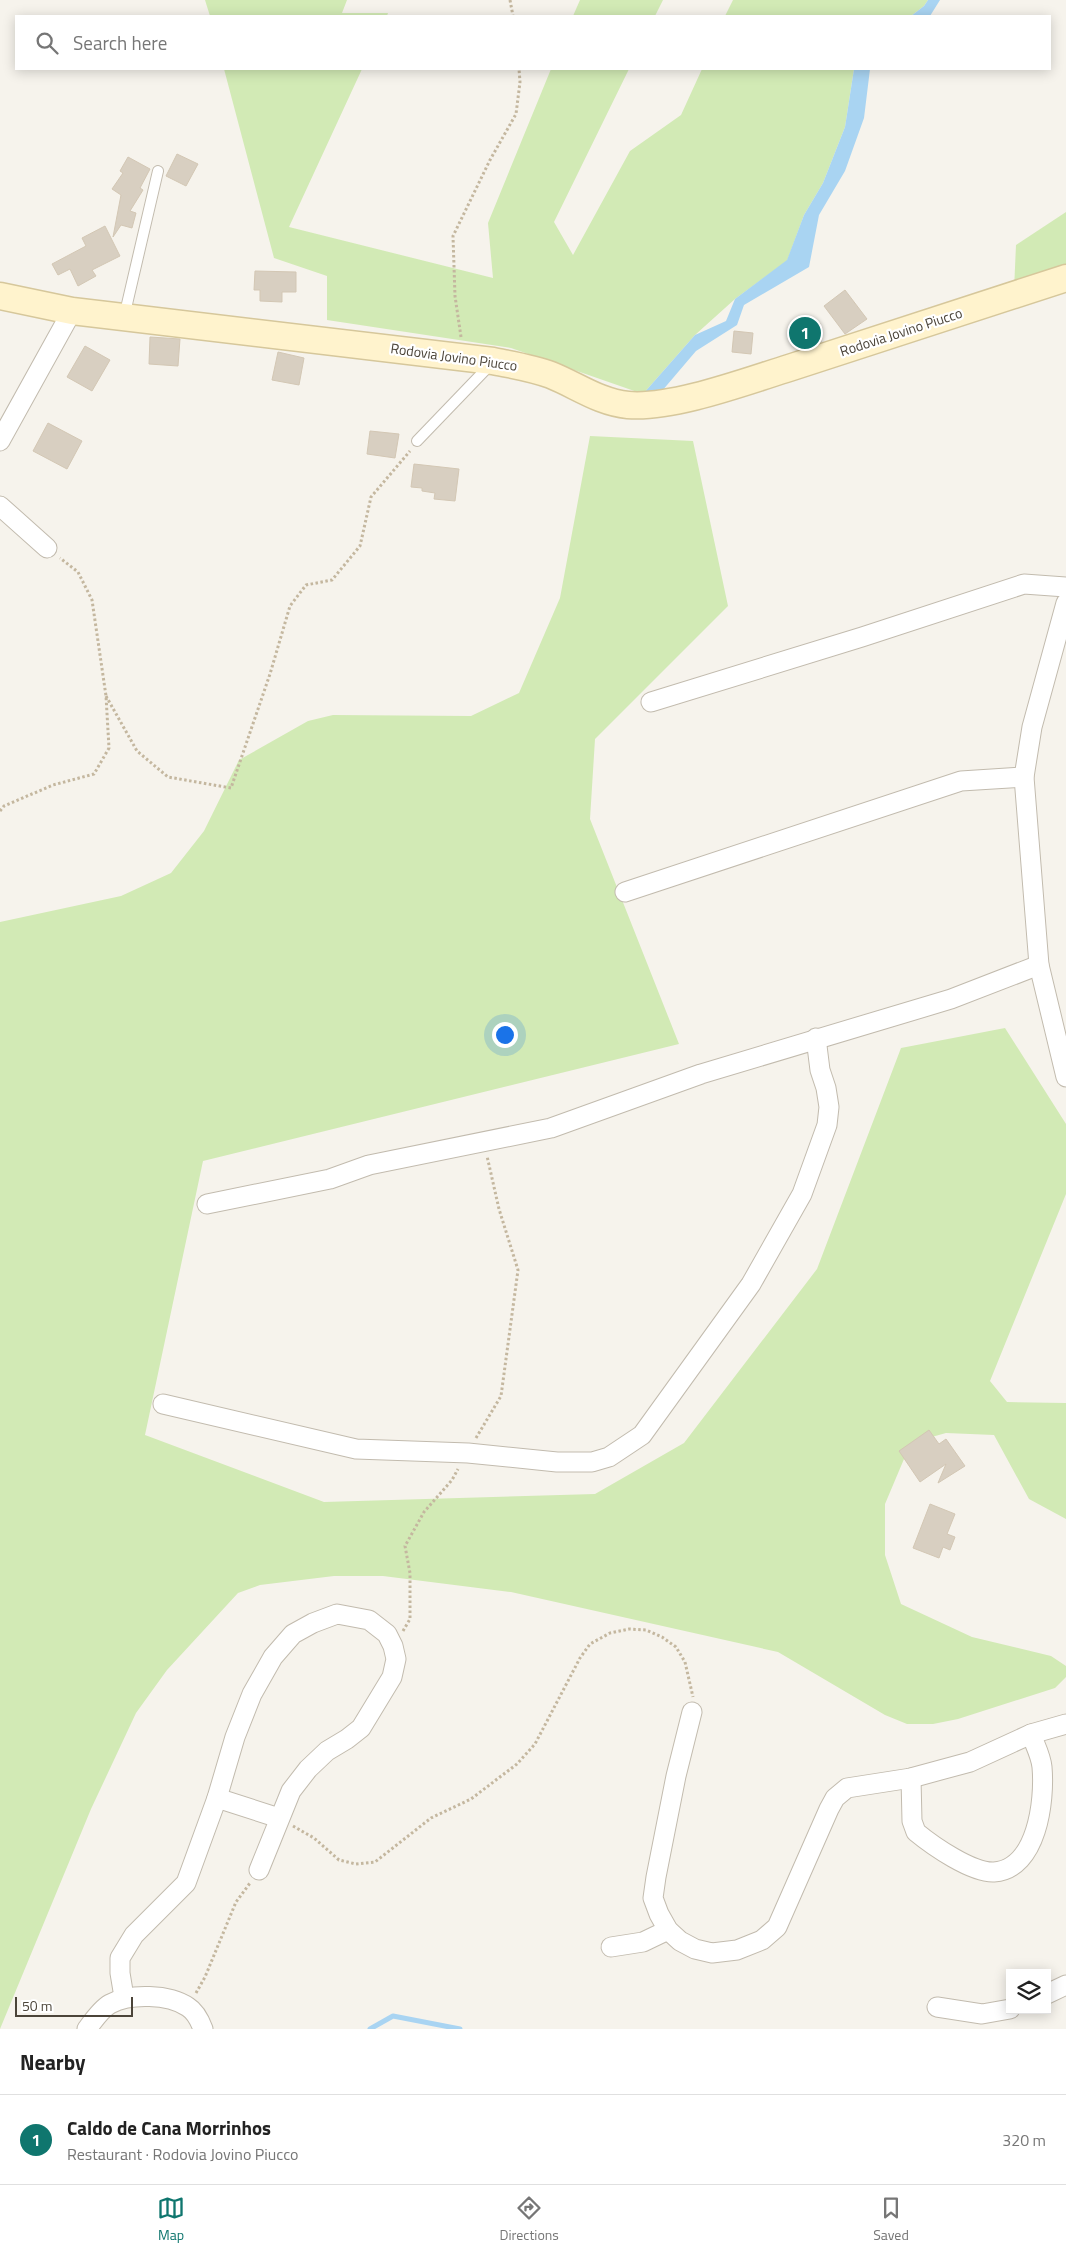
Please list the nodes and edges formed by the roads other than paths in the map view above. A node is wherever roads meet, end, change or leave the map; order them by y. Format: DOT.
graph roads {
  1 [pos="158,171"];
  2 [pos="1066,278"];
  3 [pos="0,296"];
  4 [pos="72,311"];
  5 [pos="124,318"];
  6 [pos="493,361"];
  7 [pos="0,440"];
  8 [pos="417,441"];
  9 [pos="0,506"];
  10 [pos="47,548"];
  11 [pos="1066,587"];
  12 [pos="1066,603"];
  13 [pos="651,702"];
  14 [pos="1024,777"];
  15 [pos="625,892"];
  16 [pos="1039,965"];
  17 [pos="816,1038"];
  18 [pos="1066,1077"];
  19 [pos="208,1204"];
  20 [pos="163,1404"];
  21 [pos="692,1712"];
  22 [pos="1066,1724"];
  23 [pos="1031,1734"];
  24 [pos="911,1778"];
  25 [pos="217,1798"];
  26 [pos="279,1818"];
  27 [pos="260,1870"];
  28 [pos="668,1930"];
  29 [pos="611,1947"];
  30 [pos="1066,1985"];
  31 [pos="1051,1992"];
  32 [pos="124,1997"];
  33 [pos="937,2007"];
  34 [pos="1006,2010"];
  35 [pos="86,2029"];
  36 [pos="203,2029"];
  1 -- 5 [label="lane"];
  2 -- 6 [label="main road, Rodovia Jovino Piucco"];
  3 -- 4 [label="main road, Rodovia Jovino Piucco"];
  4 -- 5 [label="main road, Rodovia Jovino Piucco"];
  4 -- 7 [label="street"];
  5 -- 6 [label="main road, Rodovia Jovino Piucco"];
  6 -- 8 [label="lane"];
  9 -- 10 [label="street"];
  11 -- 13 [label="street"];
  12 -- 14 [label="street"];
  14 -- 15 [label="street"];
  14 -- 16 [label="street"];
  16 -- 17 [label="street"];
  16 -- 18 [label="street"];
  17 -- 19 [label="street"];
  17 -- 20 [label="street"];
  21 -- 28 [label="street"];
  22 -- 23 [label="street"];
  23 -- 24 [label="street"];
  23 -- 24 [label="street"];
  24 -- 28 [label="street"];
  25 -- 26 [label="street"];
  25 -- 26 [label="street"];
  25 -- 32 [label="street"];
  26 -- 27 [label="street"];
  28 -- 29 [label="street"];
  30 -- 31 [label="street"];
  32 -- 35 [label="street"];
  32 -- 36 [label="street"];
  33 -- 34 [label="street"];
}
